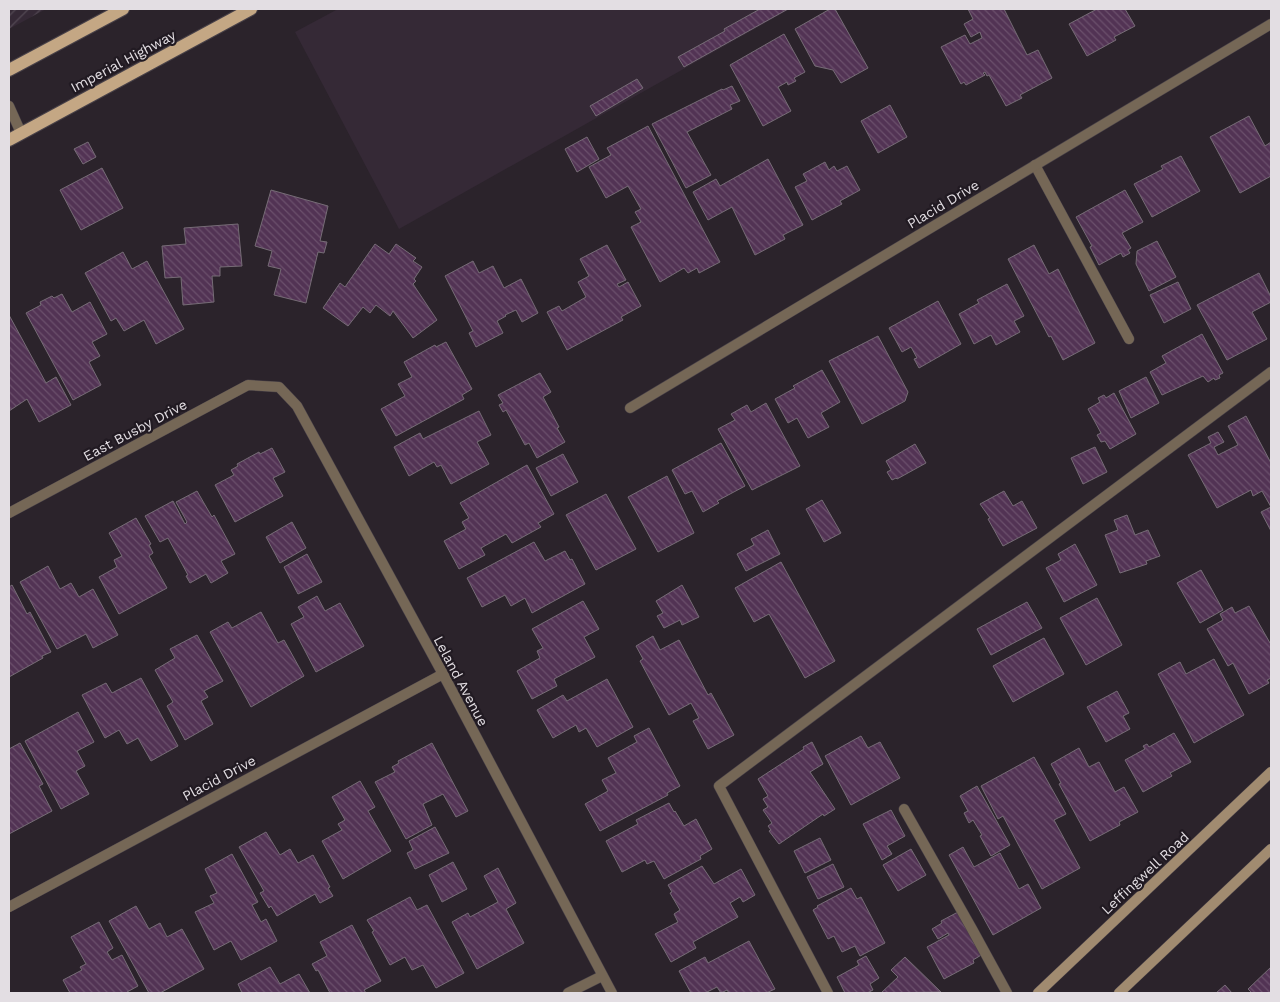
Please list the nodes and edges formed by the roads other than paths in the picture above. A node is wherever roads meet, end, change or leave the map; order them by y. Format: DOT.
graph roads {
  1 [pos="123,9"];
  2 [pos="251,9"];
  3 [pos="1271,24"];
  4 [pos="9,70"];
  5 [pos="9,106"];
  6 [pos="21,133"];
  7 [pos="9,140"];
  8 [pos="1035,165"];
  9 [pos="1129,339"];
  10 [pos="1271,372"];
  11 [pos="279,387"];
  12 [pos="630,408"];
  13 [pos="9,514"];
  14 [pos="443,674"];
  15 [pos="1271,772"];
  16 [pos="904,809"];
  17 [pos="1271,849"];
  18 [pos="9,907"];
  19 [pos="602,976"];
  20 [pos="568,993"];
  21 [pos="612,993"];
  22 [pos="828,993"];
  23 [pos="1007,993"];
  24 [pos="1038,993"];
  25 [pos="1119,993"];
  1 -- 4 [label="main road"];
  2 -- 6 [label="main road, Imperial Highway"];
  3 -- 8 [label="street, Placid Drive"];
  5 -- 6 [label="street"];
  6 -- 7 [label="main road, Imperial Highway"];
  8 -- 9 [label="street"];
  8 -- 12 [label="street, Placid Drive"];
  10 -- 22 [label="street"];
  11 -- 13 [label="street, East Busby Drive"];
  11 -- 14 [label="street, Leland Avenue"];
  14 -- 18 [label="street, Placid Drive"];
  14 -- 19 [label="street, Leland Avenue"];
  15 -- 24 [label="main road, Leffingwell Road"];
  16 -- 23 [label="street"];
  17 -- 25 [label="main road"];
  19 -- 20 [label="street"];
  19 -- 21 [label="street, Leland Avenue"];
}
